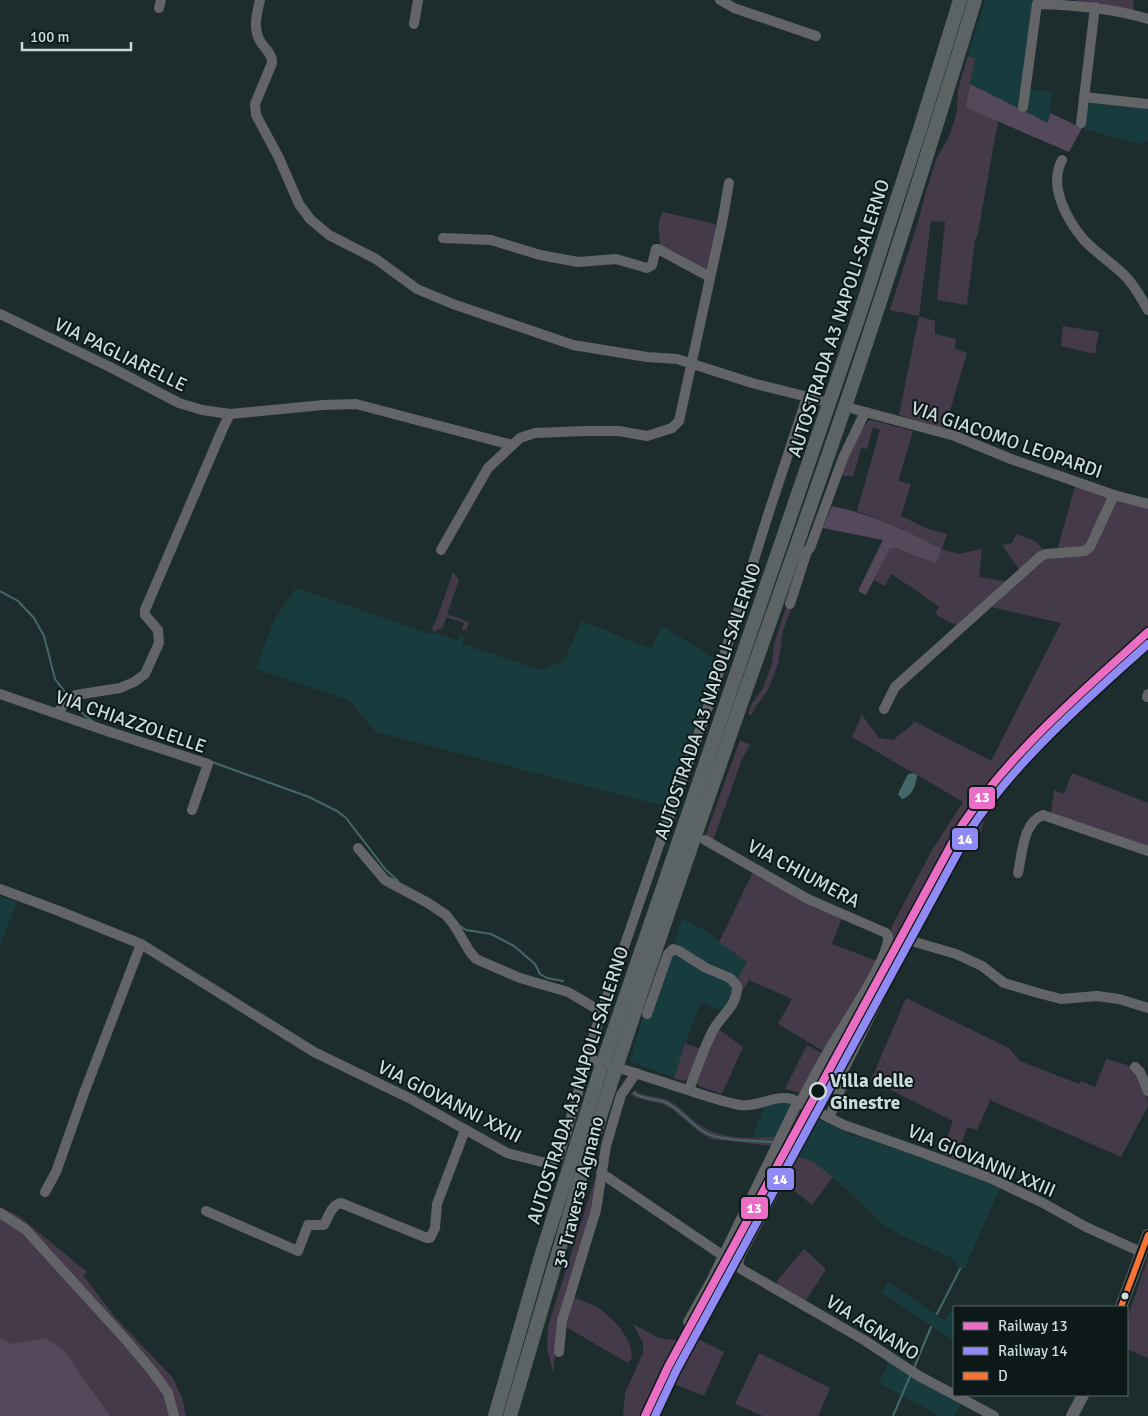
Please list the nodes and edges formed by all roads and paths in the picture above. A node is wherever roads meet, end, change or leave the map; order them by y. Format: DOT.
graph roads {
  1 [pos="260,0"];
  2 [pos="418,0"];
  3 [pos="720,0"];
  4 [pos="960,0"];
  5 [pos="975,0"];
  6 [pos="1095,7"];
  7 [pos="1148,19"];
  8 [pos="414,24"];
  9 [pos="816,36"];
  10 [pos="1084,97"];
  11 [pos="1148,104"];
  12 [pos="1023,107"];
  13 [pos="1081,124"];
  14 [pos="1062,160"];
  15 [pos="729,183"];
  16 [pos="443,238"];
  17 [pos="710,278"];
  18 [pos="1148,310"];
  19 [pos="0,314"];
  20 [pos="692,363"];
  21 [pos="807,397"];
  22 [pos="820,400"];
  23 [pos="854,409"];
  24 [pos="865,412"];
  25 [pos="230,414"];
  26 [pos="512,445"];
  27 [pos="1114,494"];
  28 [pos="1148,504"];
  29 [pos="441,550"];
  30 [pos="790,604"];
  31 [pos="0,694"];
  32 [pos="884,709"];
  33 [pos="57,713"];
  34 [pos="192,810"];
  35 [pos="705,840"];
  36 [pos="358,848"];
  37 [pos="1148,851"];
  38 [pos="1018,873"];
  39 [pos="0,890"];
  40 [pos="140,944"];
  41 [pos="1148,1008"];
  42 [pos="602,1012"];
  43 [pos="647,1014"];
  44 [pos="586,1058"];
  45 [pos="1135,1067"];
  46 [pos="636,1073"];
  47 [pos="689,1090"];
  48 [pos="1148,1091"];
  49 [pos="799,1102"];
  50 [pos="817,1112"];
  51 [pos="828,1118"];
  52 [pos="466,1130"];
  53 [pos="601,1173"];
  54 [pos="45,1192"];
  55 [pos="206,1211"];
  56 [pos="0,1213"];
  57 [pos="1148,1235"];
  58 [pos="1142,1252"];
  59 [pos="722,1255"];
  60 [pos="1121,1306"];
  61 [pos="688,1322"];
  62 [pos="560,1352"];
  63 [pos="953,1394"];
  64 [pos="956,1396"];
  65 [pos="1082,1396"];
  66 [pos="174,1416"];
  67 [pos="495,1416"];
  68 [pos="510,1416"];
  69 [pos="994,1416"];
  70 [pos="1072,1416"];
  1 -- 20 [label="street"];
  2 -- 8 [label="street"];
  3 -- 9 [label="street"];
  4 -- 67 [label="highway, AUTOSTRADA A3 NAPOLI-SALERNO"];
  5 -- 68 [label="highway, AUTOSTRADA A3 NAPOLI-SALERNO"];
  6 -- 7 [label="street"];
  6 -- 10 [label="street"];
  6 -- 12 [label="street"];
  10 -- 11 [label="street"];
  10 -- 13 [label="street"];
  14 -- 18 [label="street"];
  15 -- 17 [label="street"];
  16 -- 17 [label="street"];
  17 -- 20 [label="street"];
  19 -- 25 [label="street, VIA PAGLIARELLE"];
  20 -- 21 [label="street"];
  20 -- 26 [label="street"];
  21 -- 22 [label="street"];
  21 -- 42 [label="street"];
  23 -- 24 [label="street, VIA GIACOMO LEOPARDI"];
  24 -- 27 [label="street, VIA GIACOMO LEOPARDI"];
  24 -- 30 [label="street"];
  25 -- 26 [label="street, VIA PAGLIARELLE"];
  25 -- 33 [label="street"];
  26 -- 29 [label="street"];
  27 -- 28 [label="street, VIA GIACOMO LEOPARDI"];
  27 -- 32 [label="street"];
  31 -- 33 [label="street, VIA CHIAZZOLELLE"];
  33 -- 34 [label="street, VIA CHIAZZOLELLE"];
  35 -- 49 [label="street, VIA CHIUMERA"];
  36 -- 42 [label="street"];
  37 -- 38 [label="street"];
  39 -- 40 [label="street, VIA GIOVANNI XXIII"];
  40 -- 52 [label="street, VIA GIOVANNI XXIII"];
  40 -- 54 [label="street"];
  41 -- 51 [label="street"];
  42 -- 44 [label="street"];
  43 -- 47 [label="street"];
  44 -- 46 [label="street, VIA GIOVANNI XXIII"];
  44 -- 52 [label="street, VIA GIOVANNI XXIII"];
  45 -- 48 [label="street"];
  46 -- 47 [label="street, VIA GIOVANNI XXIII"];
  46 -- 53 [label="street, 3ª Traversa Agnano"];
  47 -- 49 [label="street, VIA GIOVANNI XXIII"];
  49 -- 50 [label="street, VIA GIOVANNI XXIII"];
  49 -- 59 [label="street"];
  50 -- 51 [label="street, VIA GIOVANNI XXIII"];
  50 -- 63 [label="street, VIA AGNANO"];
  51 -- 58 [label="street, VIA GIOVANNI XXIII"];
  52 -- 55 [label="street"];
  53 -- 59 [label="street"];
  53 -- 62 [label="street, 3ª Traversa Agnano"];
  56 -- 66 [label="street"];
  57 -- 58 [label="main road"];
  58 -- 60 [label="main road"];
  59 -- 61 [label="street"];
  64 -- 69 [label="street, VIA AGNANO"];
  65 -- 70 [label="main road"];
}
